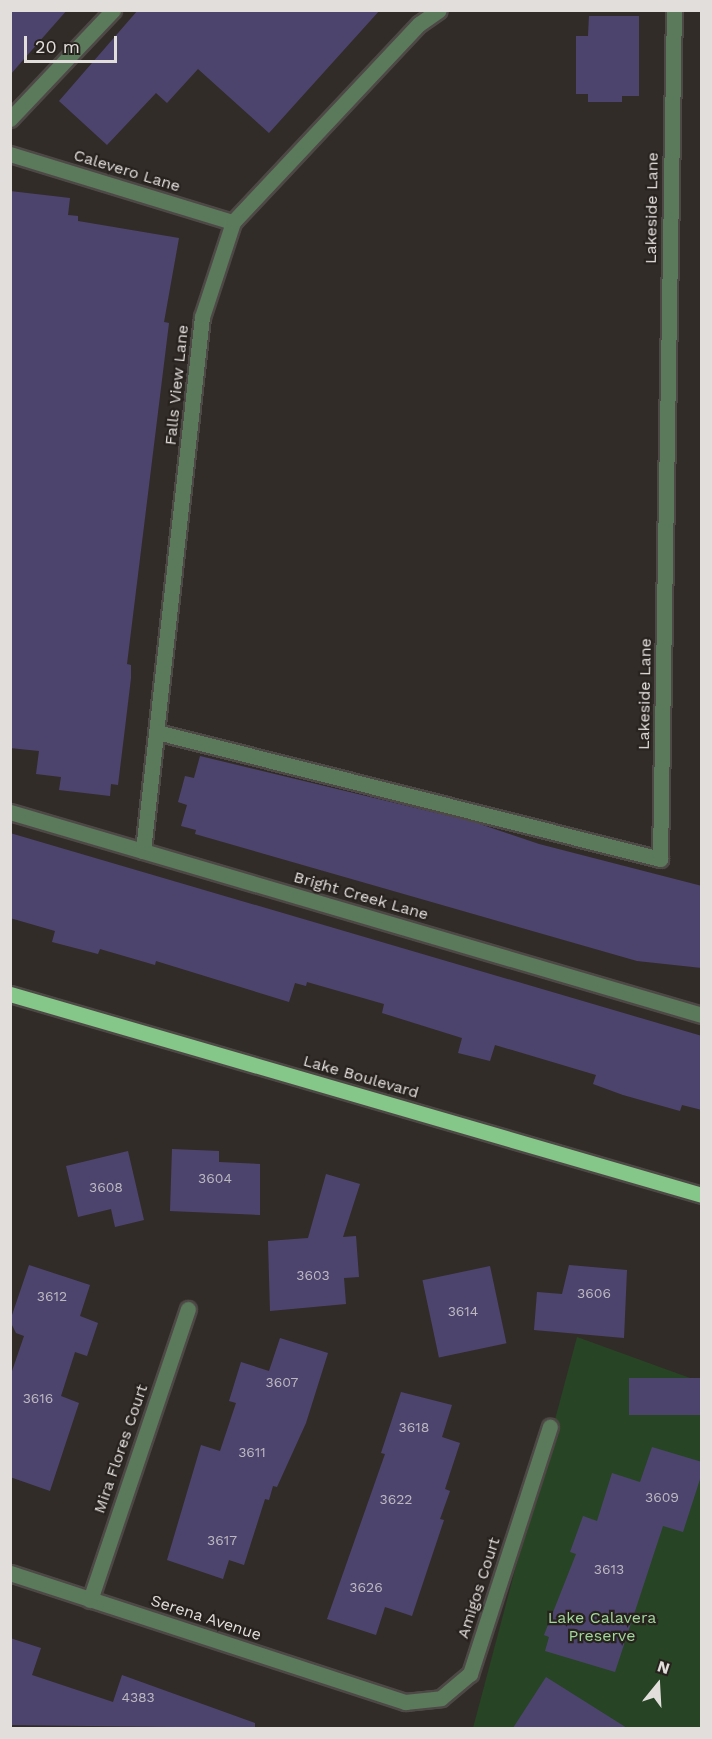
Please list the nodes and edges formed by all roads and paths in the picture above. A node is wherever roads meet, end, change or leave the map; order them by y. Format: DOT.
graph roads {
  1 [pos="113,10"];
  2 [pos="439,10"];
  3 [pos="674,10"];
  4 [pos="10,119"];
  5 [pos="10,154"];
  6 [pos="233,222"];
  7 [pos="157,732"];
  8 [pos="10,812"];
  9 [pos="143,851"];
  10 [pos="10,994"];
  11 [pos="702,1015"];
  12 [pos="702,1195"];
  13 [pos="188,1309"];
  14 [pos="550,1427"];
  15 [pos="10,1574"];
  16 [pos="90,1600"];
  17 [pos="390,1697"];
  1 -- 4 [label="street"];
  2 -- 6 [label="street, Falls View Lane"];
  3 -- 7 [label="street, Lakeside Lane"];
  5 -- 6 [label="street, Calevero Lane"];
  6 -- 7 [label="street, Falls View Lane"];
  7 -- 9 [label="street, Falls View Lane"];
  8 -- 9 [label="street, Bright Creek Lane"];
  9 -- 11 [label="street, Bright Creek Lane"];
  10 -- 12 [label="main road, Lake Boulevard"];
  13 -- 16 [label="street, Mira Flores Court"];
  14 -- 17 [label="street, Amigos Court"];
  15 -- 16 [label="street, Serena Avenue"];
  16 -- 17 [label="street, Serena Avenue"];
}
